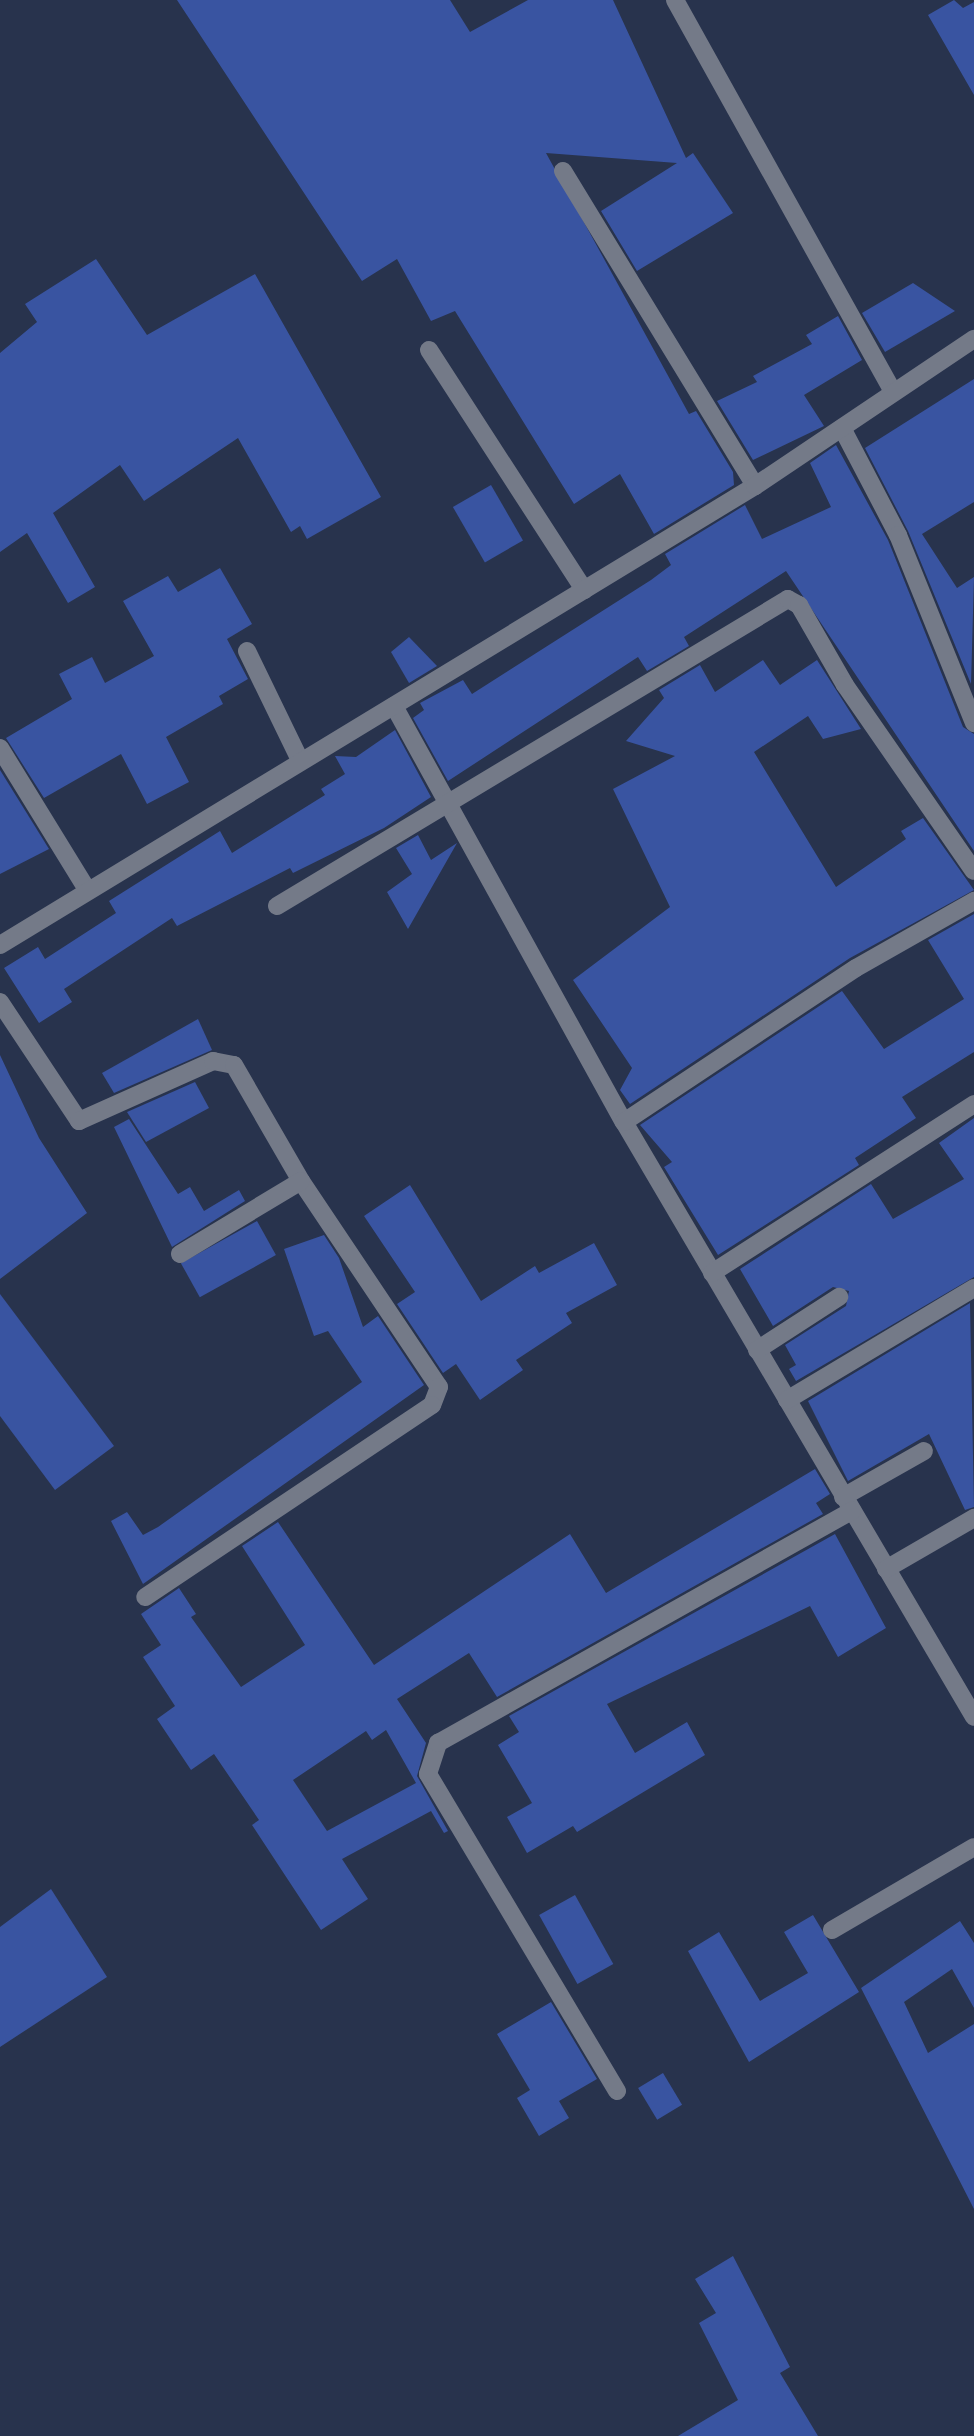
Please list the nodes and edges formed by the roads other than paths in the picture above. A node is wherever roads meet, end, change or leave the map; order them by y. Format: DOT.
graph roads {
  1 [pos="675,0"];
  2 [pos="563,171"];
  3 [pos="974,339"];
  4 [pos="429,350"];
  5 [pos="893,392"];
  6 [pos="842,428"];
  7 [pos="755,486"];
  8 [pos="584,590"];
  9 [pos="247,651"];
  10 [pos="394,706"];
  11 [pos="974,723"];
  12 [pos="0,748"];
  13 [pos="300,760"];
  14 [pos="445,797"];
  15 [pos="974,871"];
  16 [pos="86,888"];
  17 [pos="974,901"];
  18 [pos="277,906"];
  19 [pos="0,945"];
  20 [pos="0,1003"];
  21 [pos="974,1104"];
  22 [pos="624,1122"];
  23 [pos="301,1181"];
  24 [pos="180,1254"];
  25 [pos="712,1273"];
  26 [pos="974,1288"];
  27 [pos="839,1297"];
  28 [pos="757,1350"];
  29 [pos="787,1399"];
  30 [pos="924,1451"];
  31 [pos="847,1504"];
  32 [pos="974,1518"];
  33 [pos="886,1569"];
  34 [pos="145,1597"];
  35 [pos="974,1717"];
  36 [pos="974,1847"];
  37 [pos="832,1930"];
  38 [pos="617,2091"];
  1 -- 5 [label="street"];
  2 -- 7 [label="street"];
  3 -- 5 [label="street"];
  4 -- 8 [label="street"];
  5 -- 6 [label="street"];
  6 -- 7 [label="street"];
  6 -- 11 [label="street"];
  7 -- 8 [label="street"];
  8 -- 10 [label="street"];
  9 -- 13 [label="street"];
  10 -- 13 [label="street"];
  10 -- 14 [label="street"];
  12 -- 16 [label="street"];
  13 -- 16 [label="street"];
  14 -- 15 [label="street"];
  14 -- 18 [label="street"];
  14 -- 22 [label="street"];
  16 -- 19 [label="street"];
  17 -- 22 [label="street"];
  20 -- 23 [label="street"];
  21 -- 25 [label="street"];
  22 -- 25 [label="street"];
  23 -- 24 [label="street"];
  23 -- 34 [label="street"];
  25 -- 28 [label="street"];
  26 -- 29 [label="street"];
  27 -- 28 [label="street"];
  28 -- 29 [label="street"];
  29 -- 31 [label="street"];
  30 -- 31 [label="street"];
  31 -- 33 [label="street"];
  31 -- 38 [label="street"];
  32 -- 33 [label="street"];
  33 -- 35 [label="street"];
  36 -- 37 [label="street"];
}
